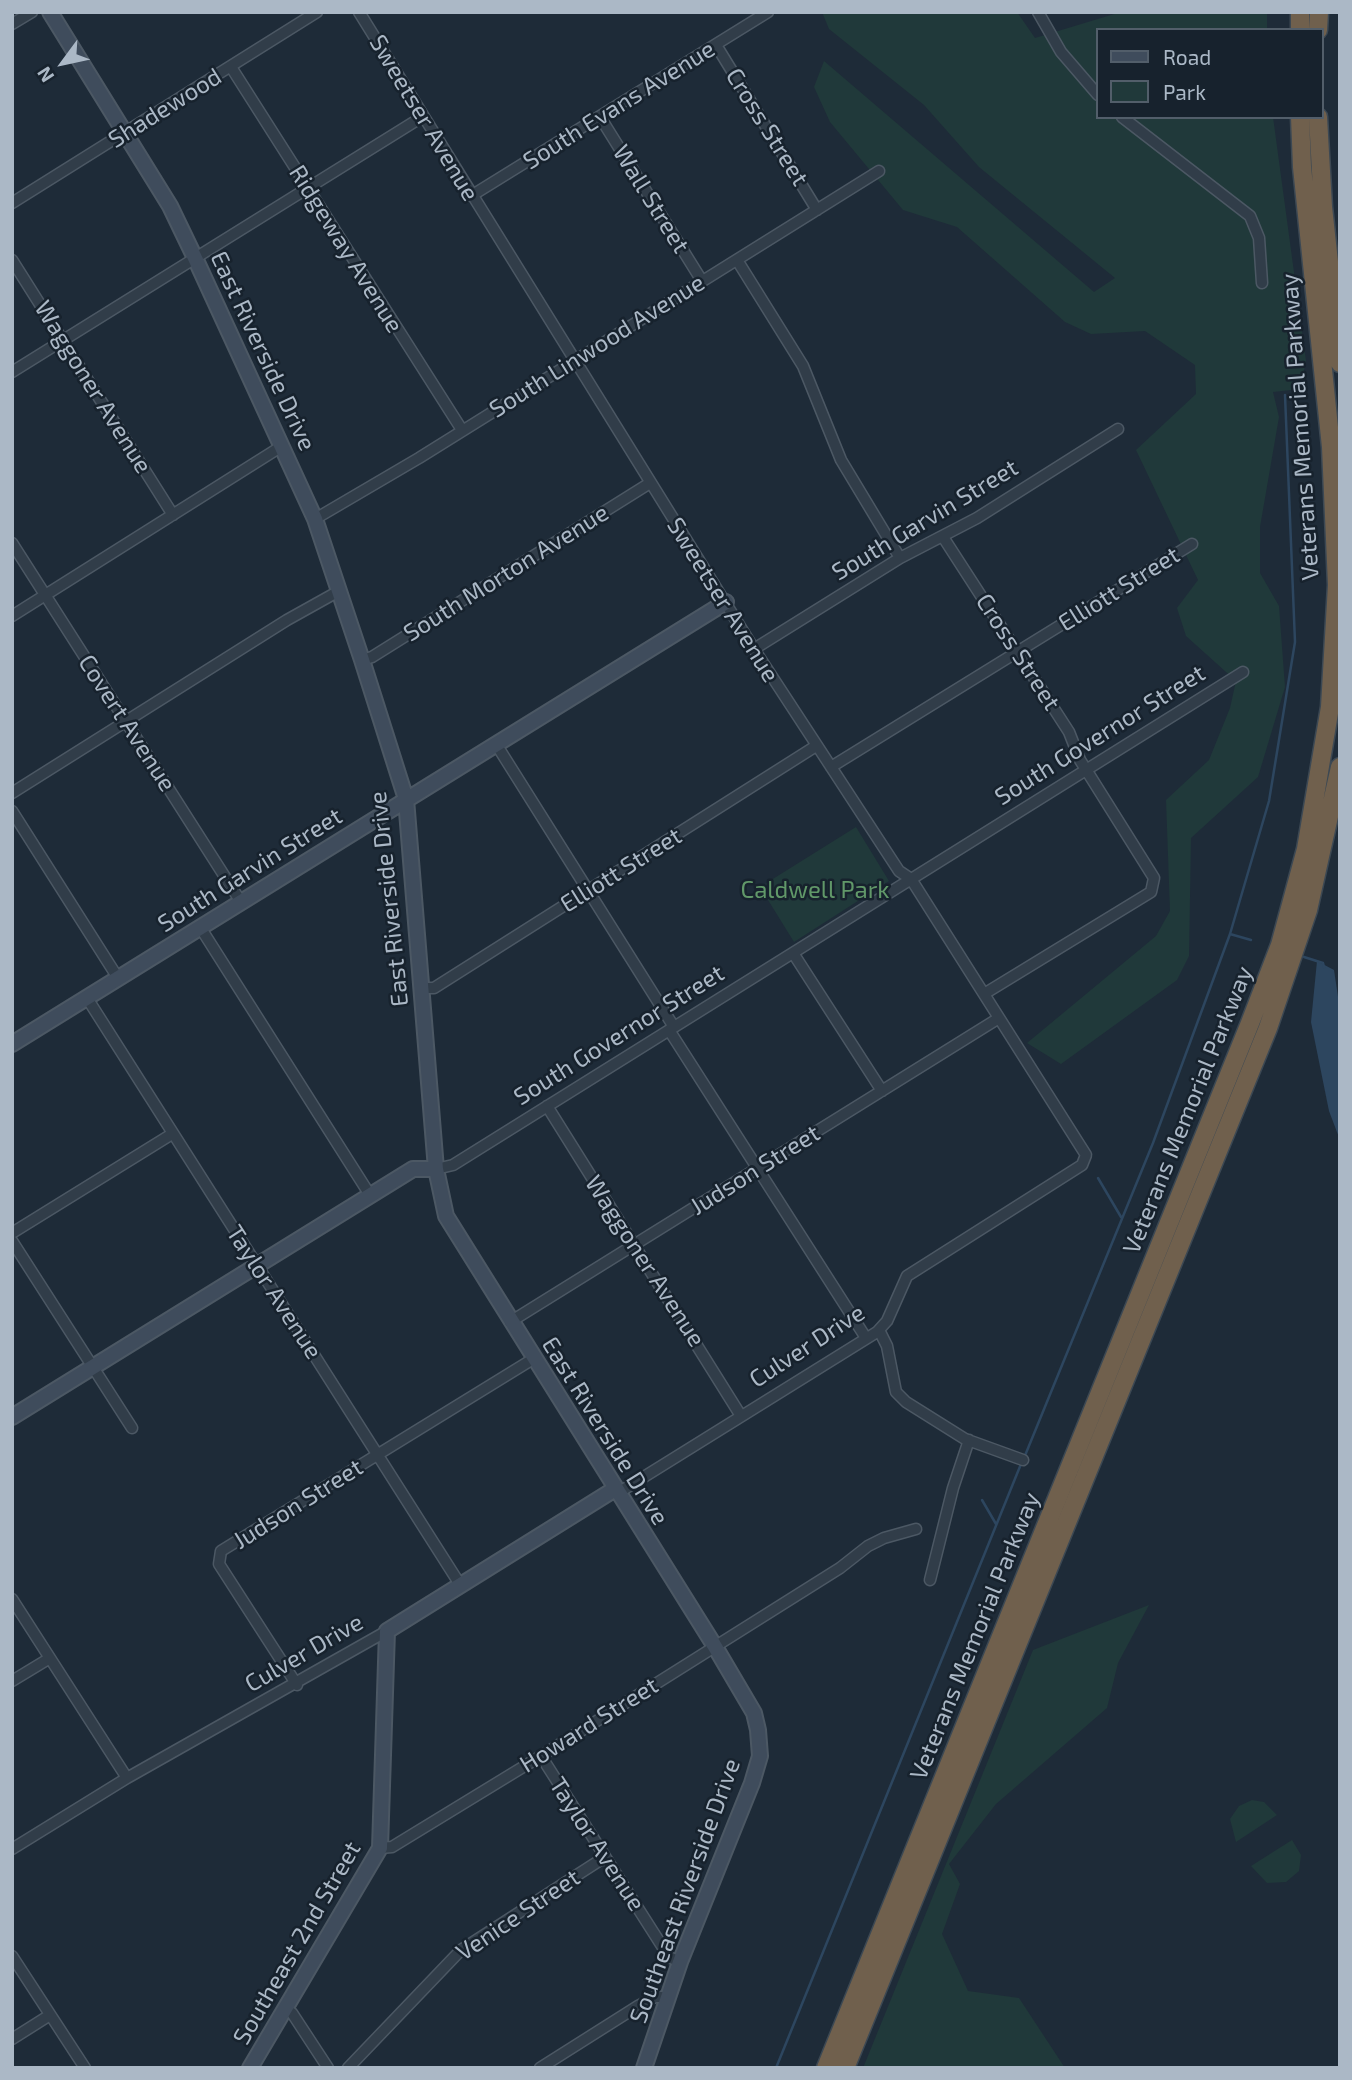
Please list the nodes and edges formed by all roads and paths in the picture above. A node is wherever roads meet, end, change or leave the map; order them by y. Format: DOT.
graph roads {
  1 [pos="32,12"];
  2 [pos="50,12"];
  3 [pos="317,12"];
  4 [pos="359,12"];
  5 [pos="768,12"];
  6 [pos="1038,12"];
  7 [pos="12,24"];
  8 [pos="716,45"];
  9 [pos="231,67"];
  10 [pos="1096,93"];
  11 [pos="422,117"];
  12 [pos="600,117"];
  13 [pos="1125,119"];
  14 [pos="1300,119"];
  15 [pos="1318,119"];
  16 [pos="125,133"];
  17 [pos="879,171"];
  18 [pos="307,189"];
  19 [pos="471,196"];
  20 [pos="12,203"];
  21 [pos="817,210"];
  22 [pos="195,258"];
  23 [pos="12,260"];
  24 [pos="737,260"];
  25 [pos="702,281"];
  26 [pos="1262,283"];
  27 [pos="64,340"];
  28 [pos="574,361"];
  29 [pos="1340,363"];
  30 [pos="12,372"];
  31 [pos="1118,429"];
  32 [pos="463,430"];
  33 [pos="282,446"];
  34 [pos="650,483"];
  35 [pos="173,514"];
  36 [pos="315,519"];
  37 [pos="943,537"];
  38 [pos="12,543"];
  39 [pos="1192,544"];
  40 [pos="900,558"];
  41 [pos="339,591"];
  42 [pos="45,595"];
  43 [pos="726,602"];
  44 [pos="12,616"];
  45 [pos="754,649"];
  46 [pos="1018,652"];
  47 [pos="362,660"];
  48 [pos="1243,672"];
  49 [pos="126,722"];
  50 [pos="496,744"];
  51 [pos="816,746"];
  52 [pos="831,766"];
  53 [pos="1340,767"];
  54 [pos="1087,771"];
  55 [pos="12,793"];
  56 [pos="406,799"];
  57 [pos="12,811"];
  58 [pos="911,879"];
  59 [pos="589,891"];
  60 [pos="241,902"];
  61 [pos="200,927"];
  62 [pos="793,953"];
  63 [pos="118,978"];
  64 [pos="423,988"];
  65 [pos="984,994"];
  66 [pos="87,998"];
  67 [pos="999,1018"];
  68 [pos="671,1028"];
  69 [pos="12,1044"];
  70 [pos="882,1091"];
  71 [pos="547,1106"];
  72 [pos="172,1134"];
  73 [pos="436,1169"];
  74 [pos="757,1169"];
  75 [pos="1069,1172"];
  76 [pos="370,1195"];
  77 [pos="12,1233"];
  78 [pos="12,1241"];
  79 [pos="634,1245"];
  80 [pos="258,1265"];
  81 [pos="510,1322"];
  82 [pos="880,1329"];
  83 [pos="866,1338"];
  84 [pos="533,1359"];
  85 [pos="94,1367"];
  86 [pos="741,1416"];
  87 [pos="12,1418"];
  88 [pos="132,1428"];
  89 [pos="970,1440"];
  90 [pos="379,1454"];
  91 [pos="1023,1460"];
  92 [pos="617,1491"];
  93 [pos="916,1529"];
  94 [pos="930,1580"];
  95 [pos="461,1586"];
  96 [pos="12,1599"];
  97 [pos="387,1631"];
  98 [pos="714,1645"];
  99 [pos="50,1658"];
  100 [pos="12,1681"];
  101 [pos="297,1685"];
  102 [pos="758,1730"];
  103 [pos="541,1756"];
  104 [pos="127,1777"];
  105 [pos="380,1848"];
  106 [pos="12,1849"];
  107 [pos="605,1857"];
  108 [pos="12,1956"];
  109 [pos="680,1962"];
  110 [pos="668,1997"];
  111 [pos="285,2009"];
  112 [pos="50,2015"];
  113 [pos="12,2039"];
  114 [pos="85,2068"];
  115 [pos="250,2068"];
  116 [pos="328,2068"];
  117 [pos="348,2068"];
  118 [pos="540,2068"];
  119 [pos="644,2068"];
  120 [pos="826,2068"];
  121 [pos="845,2068"];
  1 -- 7 [label="street"];
  2 -- 16 [label="street, East Riverside Drive"];
  3 -- 9 [label="street, Shadewood"];
  4 -- 11 [label="street, Sweetser Avenue"];
  5 -- 8 [label="street, South Evans Avenue"];
  6 -- 10 [label="street"];
  8 -- 12 [label="street, South Evans Avenue"];
  8 -- 21 [label="street, Cross Street"];
  9 -- 16 [label="street, Shadewood"];
  9 -- 18 [label="street, Ridgeway Avenue"];
  11 -- 18 [label="street"];
  11 -- 19 [label="street, Sweetser Avenue"];
  12 -- 19 [label="street, South Evans Avenue"];
  12 -- 25 [label="street, Wall Street"];
  13 -- 26 [label="street"];
  14 -- 120 [label="highway, Veterans Memorial Parkway"];
  15 -- 29 [label="highway, Veterans Memorial Parkway"];
  16 -- 20 [label="street, Shadewood"];
  16 -- 22 [label="street, East Riverside Drive"];
  17 -- 21 [label="street, South Linwood Avenue"];
  18 -- 22 [label="street"];
  18 -- 32 [label="street, Ridgeway Avenue"];
  19 -- 28 [label="street, Sweetser Avenue"];
  21 -- 24 [label="street, South Linwood Avenue"];
  22 -- 27 [label="street"];
  22 -- 33 [label="street, East Riverside Drive"];
  23 -- 27 [label="street, Waggoner Avenue"];
  24 -- 25 [label="street, South Linwood Avenue"];
  24 -- 40 [label="street"];
  25 -- 28 [label="street, South Linwood Avenue"];
  27 -- 30 [label="street"];
  27 -- 35 [label="street, Waggoner Avenue"];
  28 -- 32 [label="street, South Linwood Avenue"];
  28 -- 34 [label="street, Sweetser Avenue"];
  31 -- 37 [label="street, South Garvin Street"];
  32 -- 36 [label="street, South Linwood Avenue"];
  33 -- 35 [label="street"];
  33 -- 36 [label="street, East Riverside Drive"];
  34 -- 43 [label="street, Sweetser Avenue"];
  34 -- 47 [label="street, South Morton Avenue"];
  35 -- 42 [label="street"];
  36 -- 41 [label="street, East Riverside Drive"];
  37 -- 40 [label="street, South Garvin Street"];
  37 -- 46 [label="street, Cross Street"];
  38 -- 42 [label="street, Covert Avenue"];
  39 -- 46 [label="street, Elliott Street"];
  40 -- 45 [label="street, South Garvin Street"];
  41 -- 47 [label="street, East Riverside Drive"];
  41 -- 49 [label="street"];
  42 -- 44 [label="street"];
  42 -- 49 [label="street, Covert Avenue"];
  43 -- 45 [label="street, Sweetser Avenue"];
  43 -- 50 [label="street, South Garvin Street"];
  45 -- 51 [label="street, Sweetser Avenue"];
  46 -- 52 [label="street, Elliott Street"];
  46 -- 54 [label="street, Cross Street"];
  47 -- 56 [label="street, East Riverside Drive"];
  48 -- 54 [label="street, South Governor Street"];
  49 -- 55 [label="street"];
  49 -- 60 [label="street, Covert Avenue"];
  50 -- 56 [label="street, South Garvin Street"];
  50 -- 59 [label="street"];
  51 -- 52 [label="street, Sweetser Avenue"];
  51 -- 59 [label="street, Elliott Street"];
  52 -- 58 [label="street, Sweetser Avenue"];
  53 -- 121 [label="highway, Veterans Memorial Parkway"];
  54 -- 58 [label="street, South Governor Street"];
  54 -- 65 [label="street, Cross Street"];
  56 -- 60 [label="street, South Garvin Street"];
  56 -- 64 [label="street, East Riverside Drive"];
  57 -- 63 [label="street"];
  58 -- 62 [label="street, South Governor Street"];
  58 -- 65 [label="street, Sweetser Avenue"];
  59 -- 64 [label="street, Elliott Street"];
  59 -- 68 [label="street"];
  60 -- 61 [label="street, South Garvin Street"];
  61 -- 63 [label="street, South Garvin Street"];
  61 -- 76 [label="street"];
  62 -- 68 [label="street, South Governor Street"];
  62 -- 70 [label="street"];
  63 -- 66 [label="street, South Garvin Street"];
  64 -- 73 [label="street, East Riverside Drive"];
  65 -- 67 [label="street, Sweetser Avenue"];
  66 -- 69 [label="street, South Garvin Street"];
  66 -- 72 [label="street, Taylor Avenue"];
  67 -- 70 [label="street, Judson Street"];
  67 -- 75 [label="street, Sweetser Avenue"];
  68 -- 71 [label="street, South Governor Street"];
  68 -- 74 [label="street"];
  70 -- 74 [label="street, Judson Street"];
  71 -- 73 [label="street, South Governor Street"];
  71 -- 79 [label="street, Waggoner Avenue"];
  72 -- 77 [label="street"];
  72 -- 80 [label="street, Taylor Avenue"];
  73 -- 76 [label="street, South Governor Street"];
  73 -- 81 [label="street, East Riverside Drive"];
  74 -- 79 [label="street, Judson Street"];
  74 -- 83 [label="street"];
  75 -- 82 [label="street, Culver Drive"];
  76 -- 80 [label="street, South Governor Street"];
  78 -- 85 [label="street"];
  79 -- 81 [label="street, Judson Street"];
  79 -- 86 [label="street, Waggoner Avenue"];
  80 -- 85 [label="street, South Governor Street"];
  80 -- 90 [label="street, Taylor Avenue"];
  81 -- 84 [label="street, East Riverside Drive"];
  82 -- 83 [label="street, Culver Drive"];
  82 -- 89 [label="street"];
  83 -- 86 [label="street, Culver Drive"];
  84 -- 90 [label="street, Judson Street"];
  84 -- 92 [label="street, East Riverside Drive"];
  85 -- 87 [label="street, South Governor Street"];
  85 -- 88 [label="street"];
  86 -- 92 [label="street, Culver Drive"];
  89 -- 91 [label="street"];
  89 -- 94 [label="street"];
  90 -- 95 [label="street, Taylor Avenue"];
  90 -- 101 [label="street, Judson Street"];
  92 -- 95 [label="street, Culver Drive"];
  92 -- 98 [label="street, East Riverside Drive"];
  93 -- 98 [label="street, Howard Street"];
  95 -- 97 [label="street, Culver Drive"];
  96 -- 99 [label="street"];
  97 -- 101 [label="street, Culver Drive"];
  97 -- 105 [label="street, Southeast 2nd Street"];
  98 -- 102 [label="street, East Riverside Drive"];
  98 -- 103 [label="street, Howard Street"];
  99 -- 100 [label="street"];
  99 -- 104 [label="street"];
  101 -- 104 [label="street, Culver Drive"];
  102 -- 109 [label="street, Southeast Riverside Drive"];
  103 -- 105 [label="street, Howard Street"];
  103 -- 107 [label="street, Taylor Avenue"];
  104 -- 106 [label="street, Culver Drive"];
  105 -- 111 [label="street, Southeast 2nd Street"];
  107 -- 109 [label="street, Taylor Avenue"];
  107 -- 117 [label="street, Venice Street"];
  108 -- 112 [label="street"];
  109 -- 110 [label="street, Southeast Riverside Drive"];
  110 -- 118 [label="street"];
  110 -- 119 [label="street, Southeast Riverside Drive"];
  111 -- 115 [label="street, Southeast 2nd Street"];
  111 -- 116 [label="street"];
  112 -- 113 [label="street"];
  112 -- 114 [label="street"];
}
